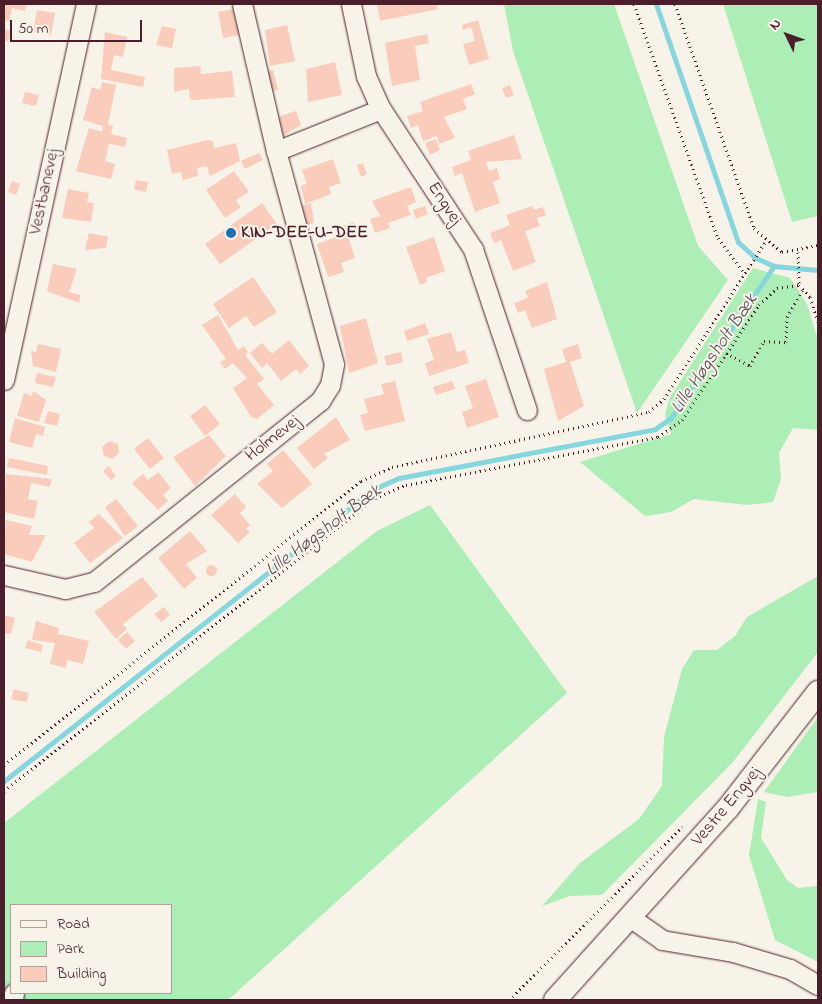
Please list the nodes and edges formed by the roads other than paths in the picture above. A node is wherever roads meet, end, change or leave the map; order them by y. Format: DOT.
graph roads {
  1 [pos="86,4"];
  2 [pos="242,4"];
  3 [pos="351,4"];
  4 [pos="381,109"];
  5 [pos="276,151"];
  6 [pos="4,380"];
  7 [pos="527,410"];
  8 [pos="4,575"];
  9 [pos="818,692"];
  10 [pos="631,918"];
  11 [pos="818,985"];
  12 [pos="555,1000"];
  1 -- 6 [label="street, Vestbanevej"];
  2 -- 5 [label="street, Holmevej"];
  3 -- 4 [label="street, Engvej"];
  4 -- 5 [label="street"];
  4 -- 7 [label="street, Engvej"];
  5 -- 8 [label="street, Holmevej"];
  9 -- 10 [label="street, Vestre Engvej"];
  10 -- 11 [label="street"];
  10 -- 12 [label="street, Vestre Engvej"];
}
